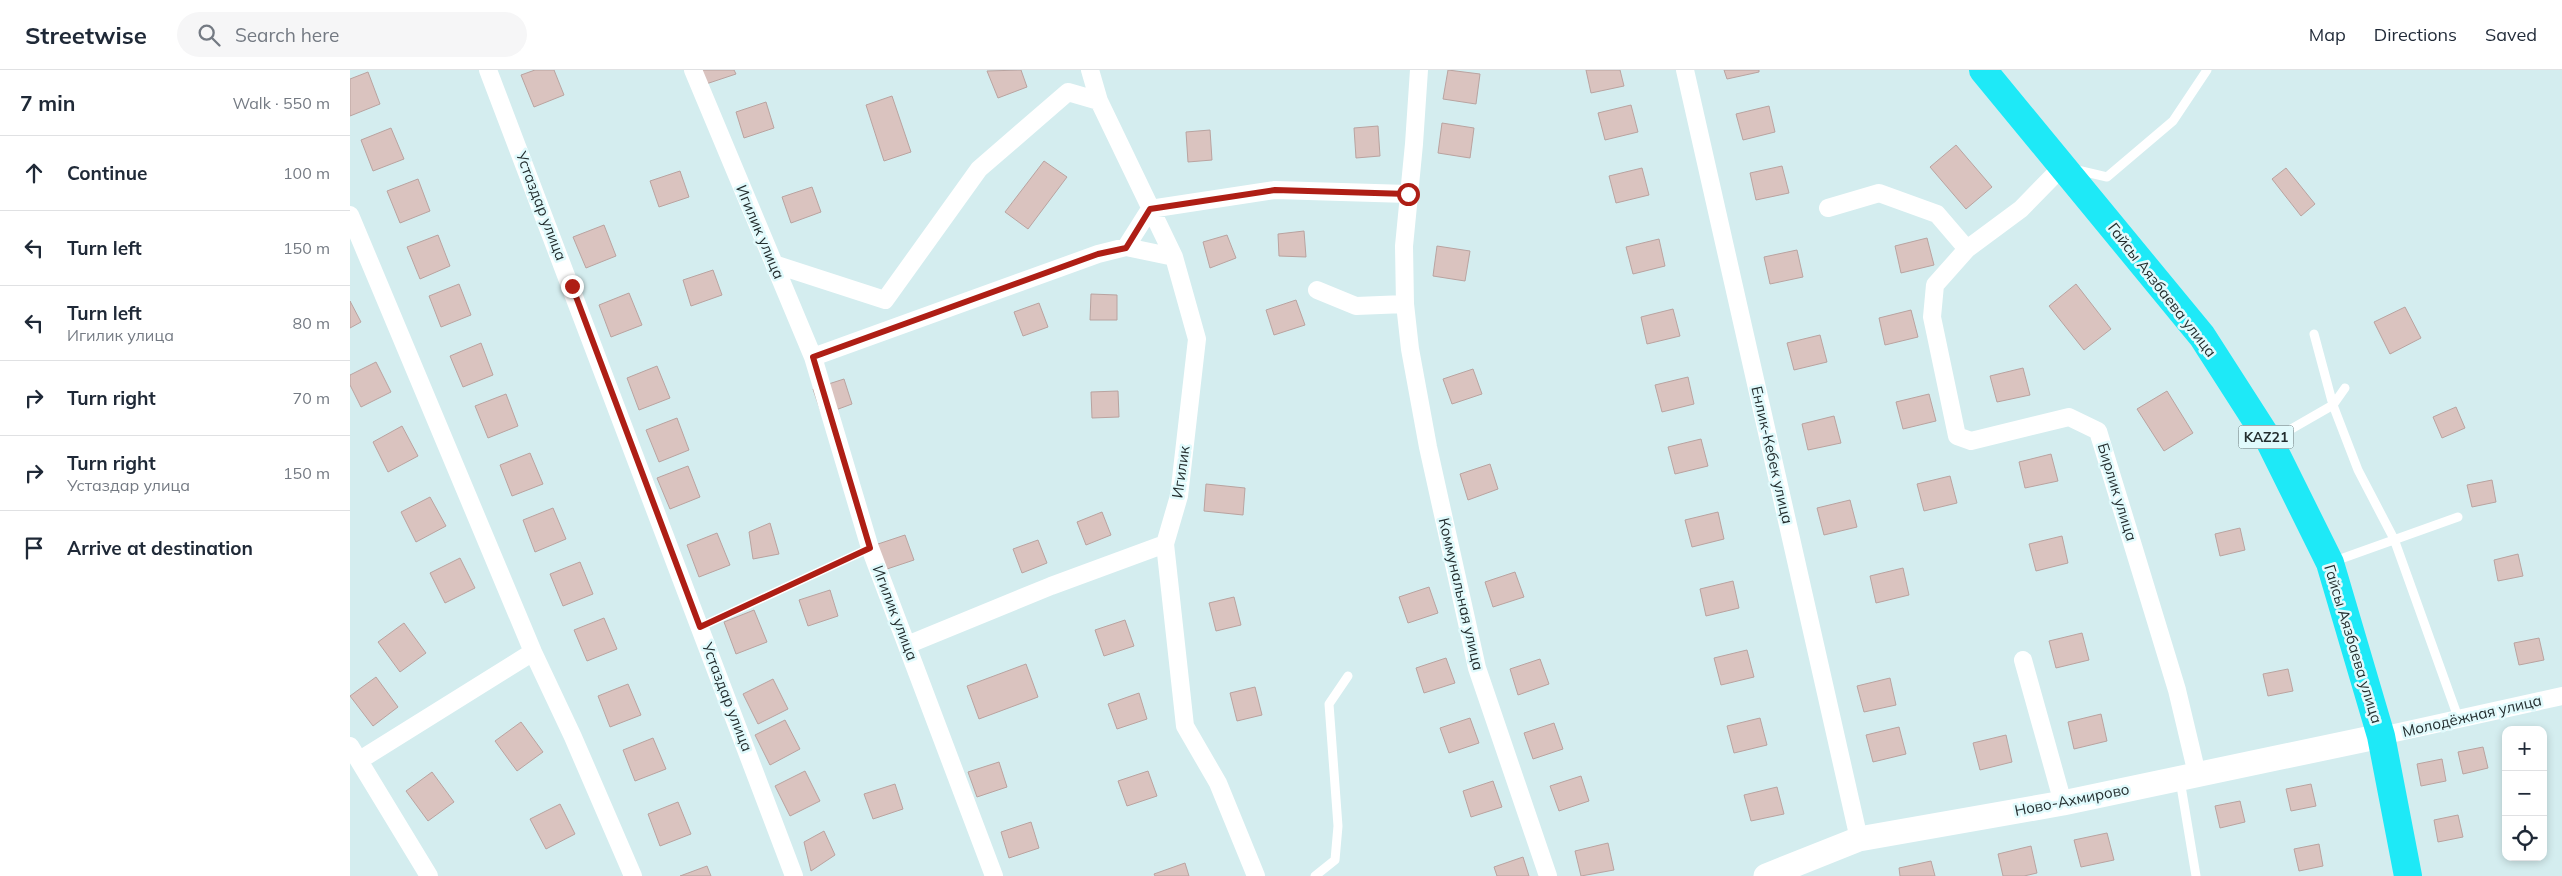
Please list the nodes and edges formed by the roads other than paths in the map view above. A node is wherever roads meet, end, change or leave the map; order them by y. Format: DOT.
graph roads {
  1 [pos="488,70"];
  2 [pos="693,70"];
  3 [pos="1090,70"];
  4 [pos="1419,70"];
  5 [pos="1686,70"];
  6 [pos="2206,70"];
  7 [pos="1989,73"];
  8 [pos="1099,101"];
  9 [pos="2064,166"];
  10 [pos="1408,194"];
  11 [pos="1828,208"];
  12 [pos="1150,209"];
  13 [pos="350,214"];
  14 [pos="1126,248"];
  15 [pos="1967,249"];
  16 [pos="1174,256"];
  17 [pos="774,264"];
  18 [pos="1317,290"];
  19 [pos="1404,304"];
  20 [pos="2314,334"];
  21 [pos="813,357"];
  22 [pos="2344,388"];
  23 [pos="2333,405"];
  24 [pos="2270,442"];
  25 [pos="2458,517"];
  26 [pos="2394,539"];
  27 [pos="1165,544"];
  28 [pos="870,548"];
  29 [pos="2330,563"];
  30 [pos="700,627"];
  31 [pos="907,645"];
  32 [pos="533,652"];
  33 [pos="2023,660"];
  34 [pos="1348,676"];
  35 [pos="2562,696"];
  36 [pos="2459,720"];
  37 [pos="2381,736"];
  38 [pos="355,753"];
  39 [pos="2188,776"];
  40 [pos="2063,803"];
  41 [pos="1859,839"];
  42 [pos="429,876"];
  43 [pos="633,876"];
  44 [pos="794,876"];
  45 [pos="994,876"];
  46 [pos="1256,876"];
  47 [pos="1315,876"];
  48 [pos="1548,876"];
  49 [pos="1766,876"];
  50 [pos="2196,876"];
  51 [pos="2408,876"];
  1 -- 30 [label="street, Устаздар улица"];
  2 -- 17 [label="street, Игилик улица"];
  3 -- 8 [label="street, Игилик"];
  4 -- 10 [label="street, Коммунальная улица"];
  5 -- 41 [label="street, Енлик-Кебек улица"];
  6 -- 9 [label="lane"];
  7 -- 9 [label="highway, Гайсы Аязбаева улица / KAZ21"];
  8 -- 12 [label="street, Игилик"];
  8 -- 17 [label="street"];
  9 -- 15 [label="street, Бирлик улица"];
  9 -- 24 [label="highway, Гайсы Аязбаева улица / KAZ21"];
  10 -- 12 [label="street"];
  10 -- 19 [label="street, Коммунальная улица"];
  11 -- 15 [label="street"];
  12 -- 14 [label="street"];
  12 -- 16 [label="street, Игилик"];
  13 -- 32 [label="street"];
  14 -- 16 [label="street"];
  14 -- 21 [label="street"];
  15 -- 39 [label="street, Бирлик улица"];
  16 -- 27 [label="street, Игилик"];
  17 -- 21 [label="street, Игилик улица"];
  18 -- 19 [label="street"];
  19 -- 48 [label="street, Коммунальная улица"];
  20 -- 23 [label="lane"];
  21 -- 28 [label="street, Игилик улица"];
  22 -- 23 [label="lane"];
  23 -- 24 [label="lane"];
  23 -- 26 [label="lane"];
  24 -- 29 [label="highway, Гайсы Аязбаева улица / KAZ21"];
  25 -- 26 [label="lane"];
  26 -- 29 [label="lane"];
  26 -- 36 [label="lane"];
  27 -- 31 [label="street"];
  27 -- 46 [label="street, Игилик"];
  28 -- 30 [label="lane"];
  28 -- 31 [label="street, Игилик улица"];
  29 -- 37 [label="highway, Гайсы Аязбаева улица / KAZ21"];
  30 -- 44 [label="street, Устаздар улица"];
  31 -- 45 [label="street, Игилик улица"];
  32 -- 38 [label="street"];
  32 -- 43 [label="street"];
  33 -- 40 [label="street"];
  34 -- 47 [label="lane"];
  35 -- 36 [label="street, Молодёжная улица"];
  36 -- 37 [label="street, Молодёжная улица"];
  37 -- 39 [label="street, Ново-Ахмирово"];
  37 -- 51 [label="highway, Гайсы Аязбаева улица / KAZ21"];
  38 -- 42 [label="street"];
  39 -- 40 [label="street, Ново-Ахмирово"];
  39 -- 50 [label="lane"];
  40 -- 41 [label="street, Ново-Ахмирово"];
  41 -- 49 [label="street, Ново-Ахмирово"];
}
